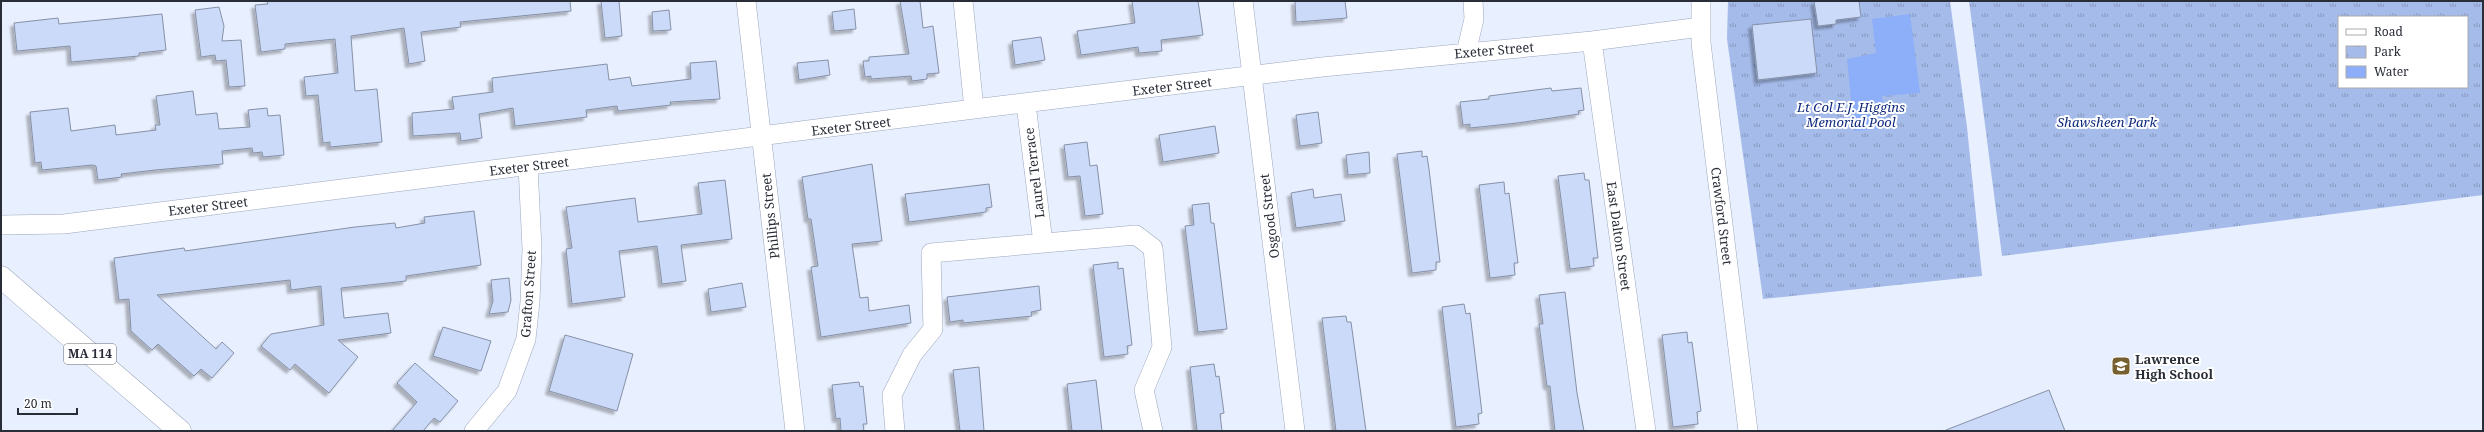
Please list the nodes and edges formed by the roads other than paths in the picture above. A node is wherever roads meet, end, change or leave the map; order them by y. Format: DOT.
graph roads {
  1 [pos="746,1"];
  2 [pos="963,1"];
  3 [pos="1243,1"];
  4 [pos="1473,1"];
  5 [pos="1701,1"];
  6 [pos="1701,27"];
  7 [pos="1592,41"];
  8 [pos="1466,53"];
  9 [pos="1252,76"];
  10 [pos="1026,104"];
  11 [pos="974,109"];
  12 [pos="762,137"];
  13 [pos="528,166"];
  14 [pos="1,225"];
  15 [pos="1043,243"];
  16 [pos="1,277"];
  17 [pos="180,431"];
  18 [pos="474,431"];
  19 [pos="795,431"];
  20 [pos="895,431"];
  21 [pos="1153,431"];
  22 [pos="1295,431"];
  23 [pos="1646,431"];
  24 [pos="1748,431"];
  1 -- 12 [label="street, Phillips Street"];
  2 -- 11 [label="street"];
  3 -- 9 [label="street, Osgood Street"];
  4 -- 8 [label="street"];
  5 -- 6 [label="street, Crawford Street"];
  6 -- 7 [label="street, Exeter Street"];
  6 -- 24 [label="street, Crawford Street"];
  7 -- 8 [label="street, Exeter Street"];
  7 -- 23 [label="street, East Dalton Street"];
  8 -- 9 [label="street, Exeter Street"];
  9 -- 10 [label="street, Exeter Street"];
  9 -- 22 [label="street, Osgood Street"];
  10 -- 11 [label="street, Exeter Street"];
  10 -- 15 [label="street, Laurel Terrace"];
  11 -- 12 [label="street, Exeter Street"];
  12 -- 13 [label="street, Exeter Street"];
  12 -- 19 [label="street, Phillips Street"];
  13 -- 14 [label="street, Exeter Street"];
  13 -- 18 [label="street, Grafton Street"];
  15 -- 20 [label="street"];
  15 -- 21 [label="street"];
  16 -- 17 [label="main road, MA 114"];
}
